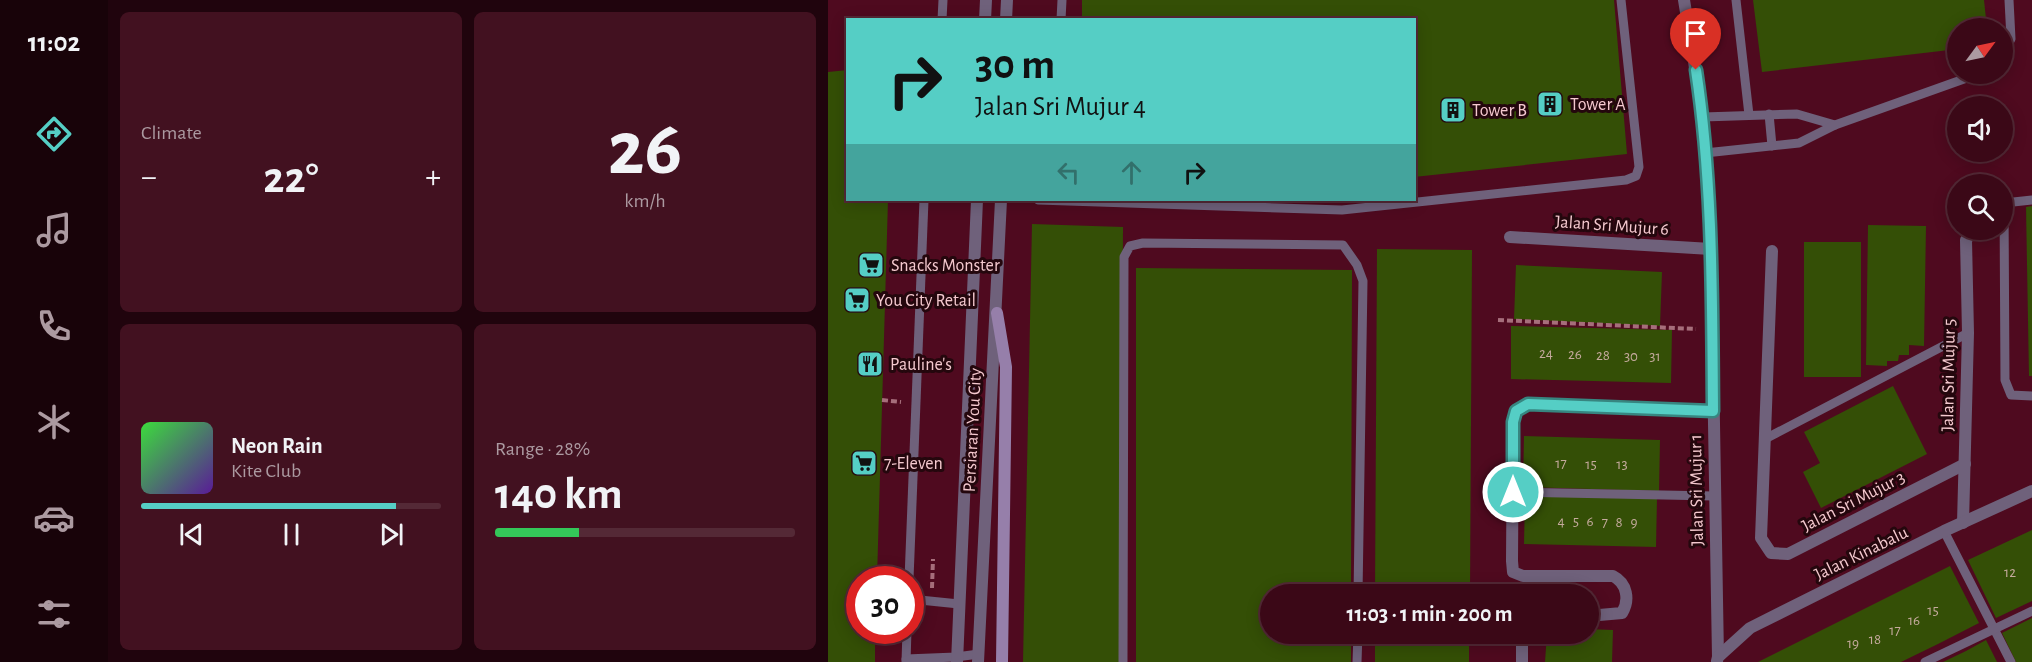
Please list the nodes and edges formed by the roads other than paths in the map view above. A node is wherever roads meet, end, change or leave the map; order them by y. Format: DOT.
graph roads {
  1 [pos="944,0"];
  2 [pos="986,0"];
  3 [pos="1007,0"];
  4 [pos="1062,0"];
  5 [pos="1621,0"];
  6 [pos="1684,0"];
  7 [pos="1736,0"];
  8 [pos="2009,0"];
  9 [pos="942,18"];
  10 [pos="985,18"];
  11 [pos="1006,18"];
  12 [pos="1061,18"];
  13 [pos="2010,18"];
  14 [pos="1950,84"];
  15 [pos="1769,114"];
  16 [pos="1749,115"];
  17 [pos="1703,117"];
  18 [pos="1835,125"];
  19 [pos="1772,146"];
  20 [pos="1705,153"];
  21 [pos="2032,200"];
  22 [pos="924,201"];
  23 [pos="977,201"];
  24 [pos="1001,201"];
  25 [pos="1059,201"];
  26 [pos="2013,202"];
  27 [pos="1510,237"];
  28 [pos="1965,240"];
  29 [pos="2003,240"];
  30 [pos="1711,249"];
  31 [pos="1772,250"];
  32 [pos="997,313"];
  33 [pos="1968,333"];
  34 [pos="2032,396"];
  35 [pos="1713,411"];
  36 [pos="1765,439"];
  37 [pos="1965,464"];
  38 [pos="2032,491"];
  39 [pos="1513,492"];
  40 [pos="1714,496"];
  41 [pos="1963,523"];
  42 [pos="1944,531"];
  43 [pos="910,566"];
  44 [pos="1358,584"];
  45 [pos="924,601"];
  46 [pos="959,604"];
  47 [pos="2032,610"];
  48 [pos="1599,615"];
  49 [pos="1994,629"];
  50 [pos="907,644"];
  51 [pos="1358,644"];
  52 [pos="1522,644"];
  53 [pos="978,658"];
  54 [pos="957,659"];
  55 [pos="1718,660"];
  56 [pos="906,661"];
  57 [pos="1002,662"];
  58 [pos="1123,662"];
  59 [pos="1357,662"];
  60 [pos="1522,662"];
  61 [pos="1925,662"];
  62 [pos="2011,662"];
  1 -- 9 [label="lane"];
  2 -- 10 [label="street"];
  3 -- 11 [label="street"];
  4 -- 12 [label="lane"];
  5 -- 25 [label="lane"];
  6 -- 17 [label="street, Jalan Sri Mujur 1"];
  7 -- 16 [label="lane"];
  8 -- 13 [label="lane"];
  14 -- 18 [label="lane"];
  15 -- 16 [label="lane"];
  15 -- 18 [label="lane"];
  15 -- 19 [label="lane"];
  16 -- 17 [label="lane"];
  17 -- 20 [label="street, Jalan Sri Mujur 1"];
  18 -- 19 [label="lane"];
  19 -- 20 [label="lane"];
  20 -- 30 [label="street, Jalan Sri Mujur 1"];
  21 -- 26 [label="lane"];
  22 -- 43 [label="lane"];
  23 -- 46 [label="street, Persiaran You City"];
  24 -- 32 [label="street, Persiaran You City"];
  27 -- 30 [label="street, Jalan Sri Mujur 6"];
  28 -- 33 [label="street, Jalan Sri Mujur 5"];
  29 -- 34 [label="lane"];
  30 -- 35 [label="street, Jalan Sri Mujur 1"];
  31 -- 36 [label="street"];
  32 -- 53 [label="street, Persiaran You City"];
  32 -- 57 [label="main road"];
  33 -- 36 [label="lane"];
  33 -- 37 [label="street, Jalan Sri Mujur 5"];
  35 -- 39 [label="street"];
  35 -- 40 [label="street, Jalan Sri Mujur 1"];
  36 -- 37 [label="street, Jalan Sri Mujur 3"];
  37 -- 41 [label="street, Jalan Sri Mujur 5"];
  38 -- 41 [label="street, Jalan Kinabalu"];
  39 -- 40 [label="lane"];
  39 -- 48 [label="street"];
  40 -- 55 [label="street, Jalan Sri Mujur 1"];
  41 -- 42 [label="street, Jalan Kinabalu"];
  42 -- 49 [label="lane"];
  42 -- 55 [label="street, Jalan Kinabalu"];
  44 -- 58 [label="lane"];
  45 -- 46 [label="lane"];
  46 -- 54 [label="street, Persiaran You City"];
  47 -- 49 [label="lane"];
  49 -- 61 [label="lane"];
  49 -- 62 [label="lane"];
  50 -- 56 [label="lane"];
  51 -- 59 [label="lane"];
  52 -- 60 [label="street"];
  53 -- 54 [label="lane"];
  54 -- 56 [label="lane"];
}
